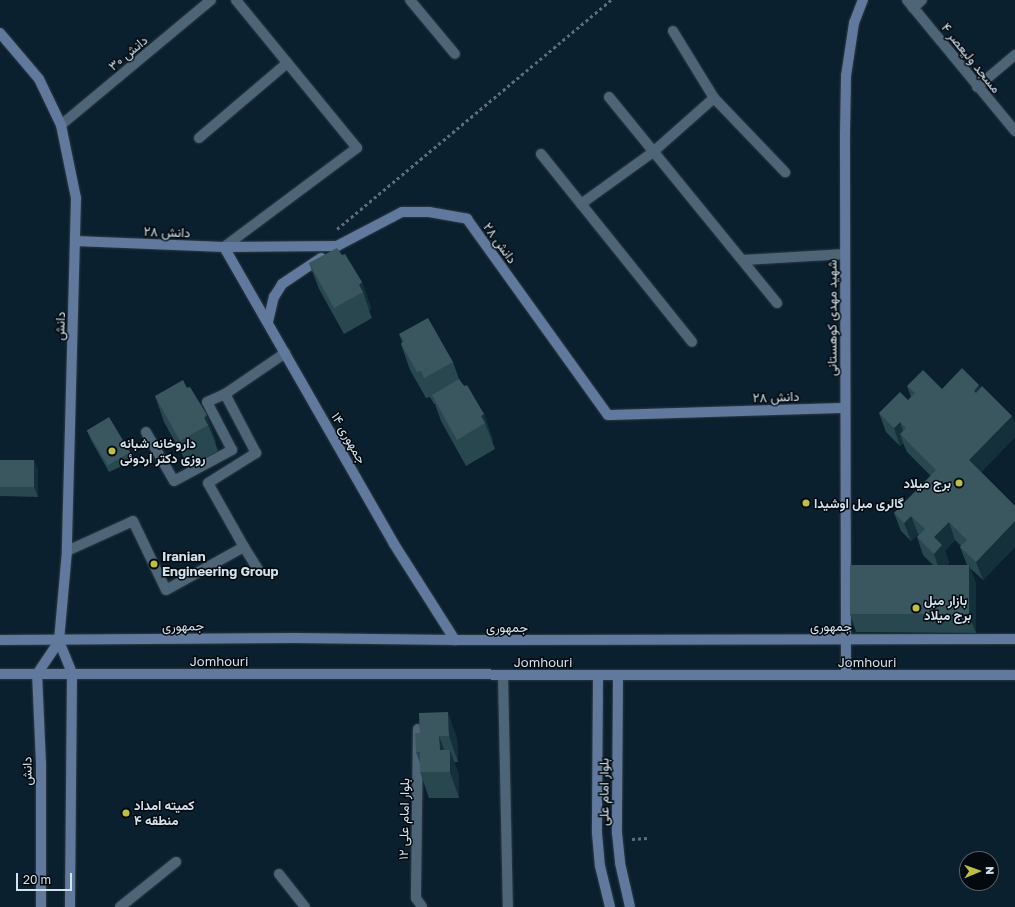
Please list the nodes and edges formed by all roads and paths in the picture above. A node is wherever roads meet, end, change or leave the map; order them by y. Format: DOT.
graph roads {
  1 [pos="211,0"];
  2 [pos="236,0"];
  3 [pos="410,0"];
  4 [pos="612,0"];
  5 [pos="863,0"];
  6 [pos="922,0"];
  7 [pos="910,4"];
  8 [pos="673,31"];
  9 [pos="0,33"];
  10 [pos="455,54"];
  11 [pos="1015,55"];
  12 [pos="287,63"];
  13 [pos="977,87"];
  14 [pos="609,97"];
  15 [pos="714,98"];
  16 [pos="61,125"];
  17 [pos="1015,131"];
  18 [pos="199,138"];
  19 [pos="653,152"];
  20 [pos="541,154"];
  21 [pos="785,172"];
  22 [pos="581,204"];
  23 [pos="75,241"];
  24 [pos="337,246"];
  25 [pos="224,247"];
  26 [pos="314,247"];
  27 [pos="845,254"];
  28 [pos="744,260"];
  29 [pos="777,303"];
  30 [pos="268,322"];
  31 [pos="692,342"];
  32 [pos="286,353"];
  33 [pos="225,394"];
  34 [pos="844,408"];
  35 [pos="146,432"];
  36 [pos="244,547"];
  37 [pos="67,551"];
  38 [pos="259,571"];
  39 [pos="846,639"];
  40 [pos="1015,639"];
  41 [pos="0,640"];
  42 [pos="59,640"];
  43 [pos="456,640"];
  44 [pos="0,674"];
  45 [pos="37,674"];
  46 [pos="72,674"];
  47 [pos="503,675"];
  48 [pos="598,675"];
  49 [pos="618,675"];
  50 [pos="846,675"];
  51 [pos="1015,676"];
  52 [pos="418,729"];
  53 [pos="176,862"];
  54 [pos="279,874"];
  55 [pos="41,907"];
  56 [pos="70,907"];
  57 [pos="120,907"];
  58 [pos="305,907"];
  59 [pos="422,907"];
  60 [pos="508,907"];
  61 [pos="610,907"];
  62 [pos="630,907"];
  1 -- 16 [label="street, دانش ۳۰"];
  2 -- 12 [label="street"];
  3 -- 10 [label="street"];
  4 -- 26 [label="path"];
  5 -- 27 [label="main road, شهید مهدی کوهستانی"];
  6 -- 7 [label="street"];
  7 -- 13 [label="street, مسجد ولیعصر ۴"];
  8 -- 15 [label="street"];
  9 -- 16 [label="main road, دانش"];
  11 -- 13 [label="street"];
  12 -- 18 [label="street"];
  12 -- 25 [label="street"];
  13 -- 17 [label="street, مسجد ولیعصر ۴"];
  14 -- 19 [label="street"];
  15 -- 19 [label="street"];
  15 -- 21 [label="street"];
  16 -- 23 [label="main road, دانش"];
  19 -- 22 [label="street"];
  19 -- 28 [label="street"];
  20 -- 22 [label="street"];
  22 -- 31 [label="street"];
  23 -- 25 [label="main road, دانش ۲۸"];
  23 -- 37 [label="main road, دانش"];
  24 -- 26 [label="main road, دانش ۲۸"];
  24 -- 30 [label="main road"];
  24 -- 34 [label="main road, دانش ۲۸"];
  25 -- 26 [label="main road, دانش ۲۸"];
  25 -- 30 [label="main road, جمهوری ۱۴"];
  27 -- 28 [label="street"];
  27 -- 34 [label="main road, شهید مهدی کوهستانی"];
  28 -- 29 [label="street"];
  30 -- 32 [label="main road, جمهوری ۱۴"];
  32 -- 33 [label="street"];
  32 -- 43 [label="main road, جمهوری ۱۴"];
  33 -- 35 [label="street"];
  33 -- 36 [label="street"];
  34 -- 39 [label="main road, شهید مهدی کوهستانی"];
  36 -- 37 [label="street"];
  36 -- 38 [label="street"];
  37 -- 42 [label="main road, دانش"];
  39 -- 40 [label="main road, جمهوری"];
  39 -- 43 [label="main road, جمهوری"];
  39 -- 50 [label="main road, شهید مهدی کوهستانی"];
  41 -- 42 [label="main road, جمهوری"];
  42 -- 43 [label="main road, جمهوری"];
  42 -- 45 [label="main road, دانش"];
  42 -- 46 [label="main road, دانش"];
  44 -- 45 [label="main road"];
  45 -- 46 [label="main road"];
  45 -- 55 [label="main road, دانش"];
  46 -- 47 [label="main road, Jomhouri"];
  46 -- 56 [label="main road, دانش"];
  47 -- 48 [label="main road, Jomhouri"];
  47 -- 60 [label="street"];
  48 -- 49 [label="main road, Jomhouri"];
  48 -- 61 [label="main road, بلوار امام علی"];
  49 -- 50 [label="main road, Jomhouri"];
  49 -- 62 [label="main road, بلوار امام علی"];
  50 -- 51 [label="main road, Jomhouri"];
  52 -- 59 [label="street, بلوار امام علی ۱۲"];
  53 -- 57 [label="street"];
  54 -- 58 [label="street"];
}
